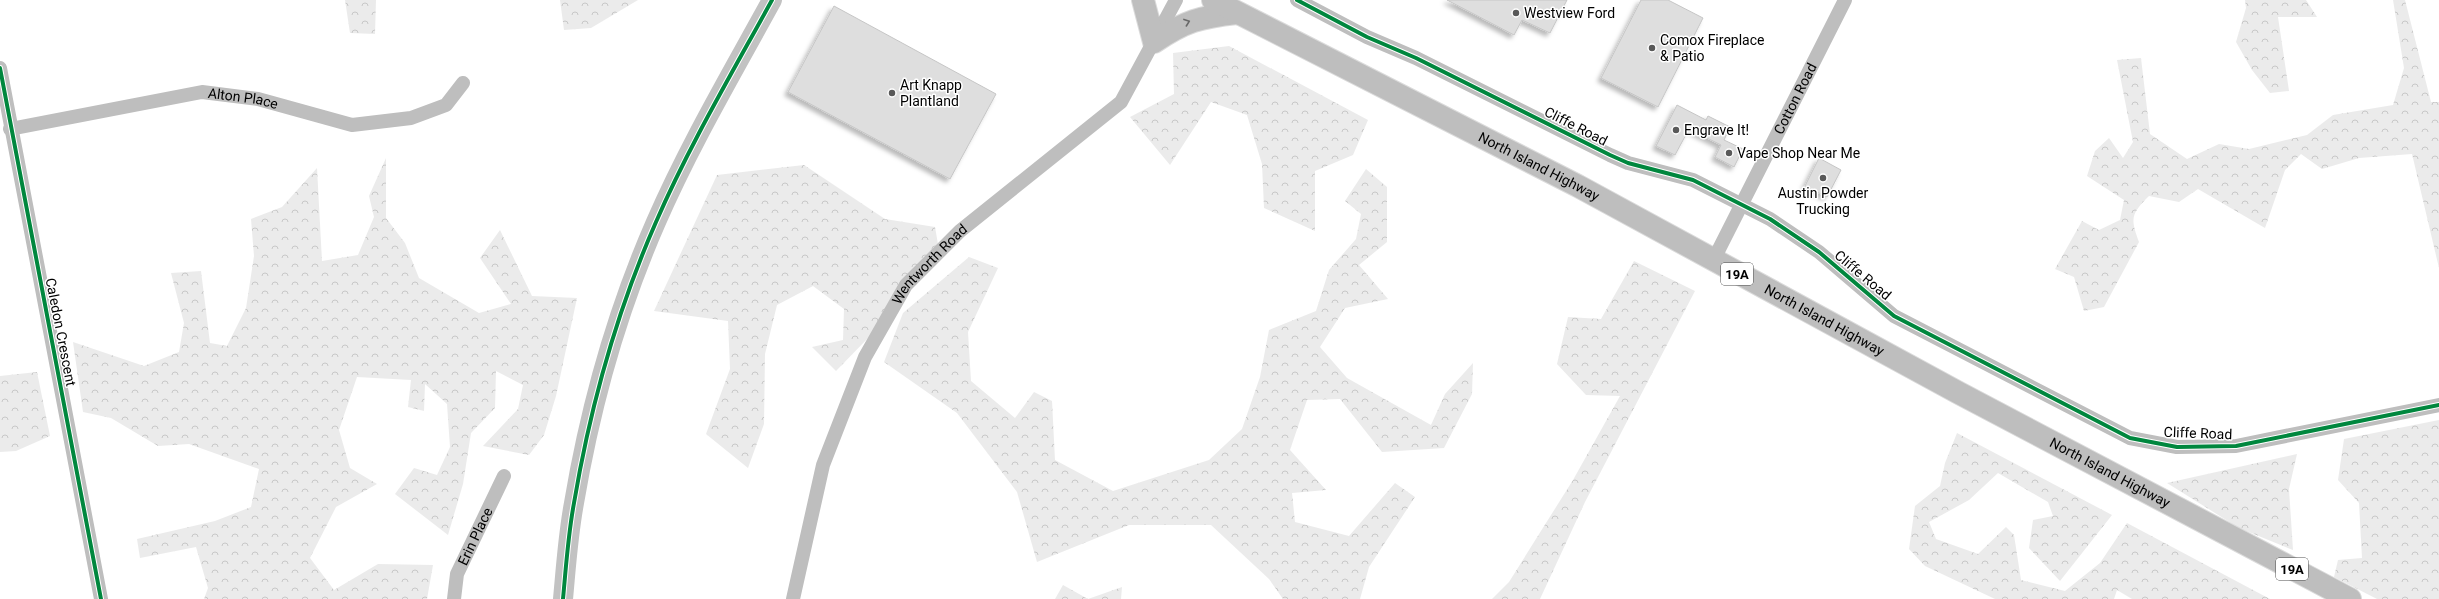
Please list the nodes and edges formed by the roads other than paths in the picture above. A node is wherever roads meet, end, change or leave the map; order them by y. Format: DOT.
graph roads {
  1 [pos="772,0"];
  2 [pos="1144,0"];
  3 [pos="1176,0"];
  4 [pos="1213,0"];
  5 [pos="1297,0"];
  6 [pos="1845,0"];
  7 [pos="1237,13"];
  8 [pos="1154,42"];
  9 [pos="0,68"];
  10 [pos="463,83"];
  11 [pos="10,129"];
  12 [pos="1742,205"];
  13 [pos="1713,261"];
  14 [pos="2439,405"];
  15 [pos="504,476"];
  16 [pos="101,599"];
  17 [pos="454,599"];
  18 [pos="563,599"];
  19 [pos="793,599"];
  20 [pos="2350,599"];
  1 -- 18 [label="main road"];
  2 -- 8 [label="main road"];
  3 -- 8 [label="street, Wentworth Road"];
  4 -- 7 [label="main road, North Island Highway / 19A"];
  5 -- 12 [label="street, Cliffe Road"];
  6 -- 12 [label="street, Cotton Road"];
  8 -- 7 [label="main road, one-way"];
  7 -- 13 [label="main road, North Island Highway / 19A"];
  8 -- 19 [label="street, Wentworth Road"];
  9 -- 11 [label="street, Caledon Crescent"];
  10 -- 11 [label="street, Alton Place"];
  11 -- 16 [label="street, Caledon Crescent"];
  12 -- 13 [label="street, Cotton Road"];
  12 -- 14 [label="street, Cliffe Road"];
  13 -- 20 [label="main road, North Island Highway / 19A"];
  15 -- 17 [label="street, Erin Place"];
}
